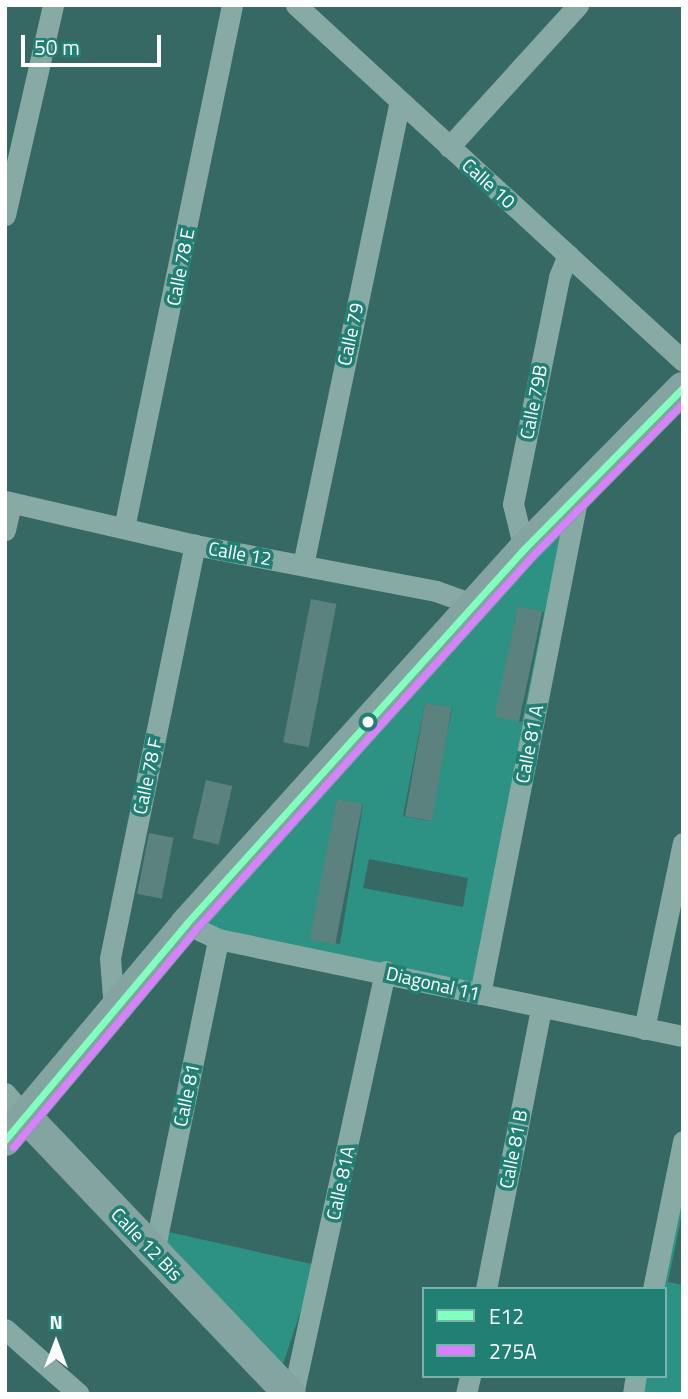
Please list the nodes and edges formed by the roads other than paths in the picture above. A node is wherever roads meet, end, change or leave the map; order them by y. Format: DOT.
graph roads {
  1 [pos="53,5"];
  2 [pos="232,5"];
  3 [pos="296,5"];
  4 [pos="578,5"];
  5 [pos="399,104"];
  6 [pos="449,147"];
  7 [pos="5,215"];
  8 [pos="568,255"];
  9 [pos="683,361"];
  10 [pos="683,387"];
  11 [pos="578,494"];
  12 [pos="8,502"];
  13 [pos="124,528"];
  14 [pos="5,530"];
  15 [pos="195,545"];
  16 [pos="524,549"];
  17 [pos="303,565"];
  18 [pos="475,605"];
  19 [pos="683,843"];
  20 [pos="186,924"];
  21 [pos="218,939"];
  22 [pos="385,971"];
  23 [pos="480,994"];
  24 [pos="114,1009"];
  25 [pos="541,1009"];
  26 [pos="644,1029"];
  27 [pos="683,1036"];
  28 [pos="5,1093"];
  29 [pos="27,1118"];
  30 [pos="5,1140"];
  31 [pos="683,1141"];
  32 [pos="154,1252"];
  33 [pos="486,1287"];
  34 [pos="653,1287"];
  35 [pos="5,1329"];
  36 [pos="79,1394"];
  37 [pos="292,1394"];
  1 -- 7 [label="street"];
  2 -- 13 [label="street, Calle 78 E"];
  3 -- 5 [label="street, Calle 10"];
  4 -- 6 [label="street"];
  5 -- 6 [label="street, Calle 10"];
  5 -- 17 [label="street, Calle 79"];
  6 -- 8 [label="street, Calle 10"];
  8 -- 9 [label="street, Calle 10"];
  8 -- 16 [label="street, Calle 79B"];
  10 -- 11 [label="street"];
  11 -- 16 [label="street"];
  11 -- 23 [label="street, Calle 81 A"];
  12 -- 13 [label="street, Calle 12"];
  12 -- 14 [label="street"];
  13 -- 15 [label="street, Calle 12"];
  15 -- 17 [label="street, Calle 12"];
  15 -- 24 [label="street, Calle 78 F"];
  16 -- 18 [label="street"];
  17 -- 18 [label="street, Calle 12"];
  18 -- 20 [label="street"];
  19 -- 26 [label="street"];
  20 -- 21 [label="street, Diagonal 11"];
  20 -- 24 [label="street"];
  21 -- 22 [label="street, Diagonal 11"];
  21 -- 32 [label="street, Calle 81"];
  22 -- 23 [label="street, Diagonal 11"];
  22 -- 37 [label="street, Calle 81A"];
  23 -- 25 [label="street, Diagonal 11"];
  24 -- 29 [label="street"];
  25 -- 26 [label="street, Diagonal 11"];
  25 -- 33 [label="street, Calle 81 B"];
  26 -- 27 [label="street, Diagonal 11"];
  28 -- 29 [label="street, Calle 12 Bis"];
  29 -- 30 [label="street"];
  29 -- 32 [label="street, Calle 12 Bis"];
  31 -- 34 [label="street"];
  32 -- 37 [label="street, Calle 12 Bis"];
  35 -- 36 [label="street"];
}
